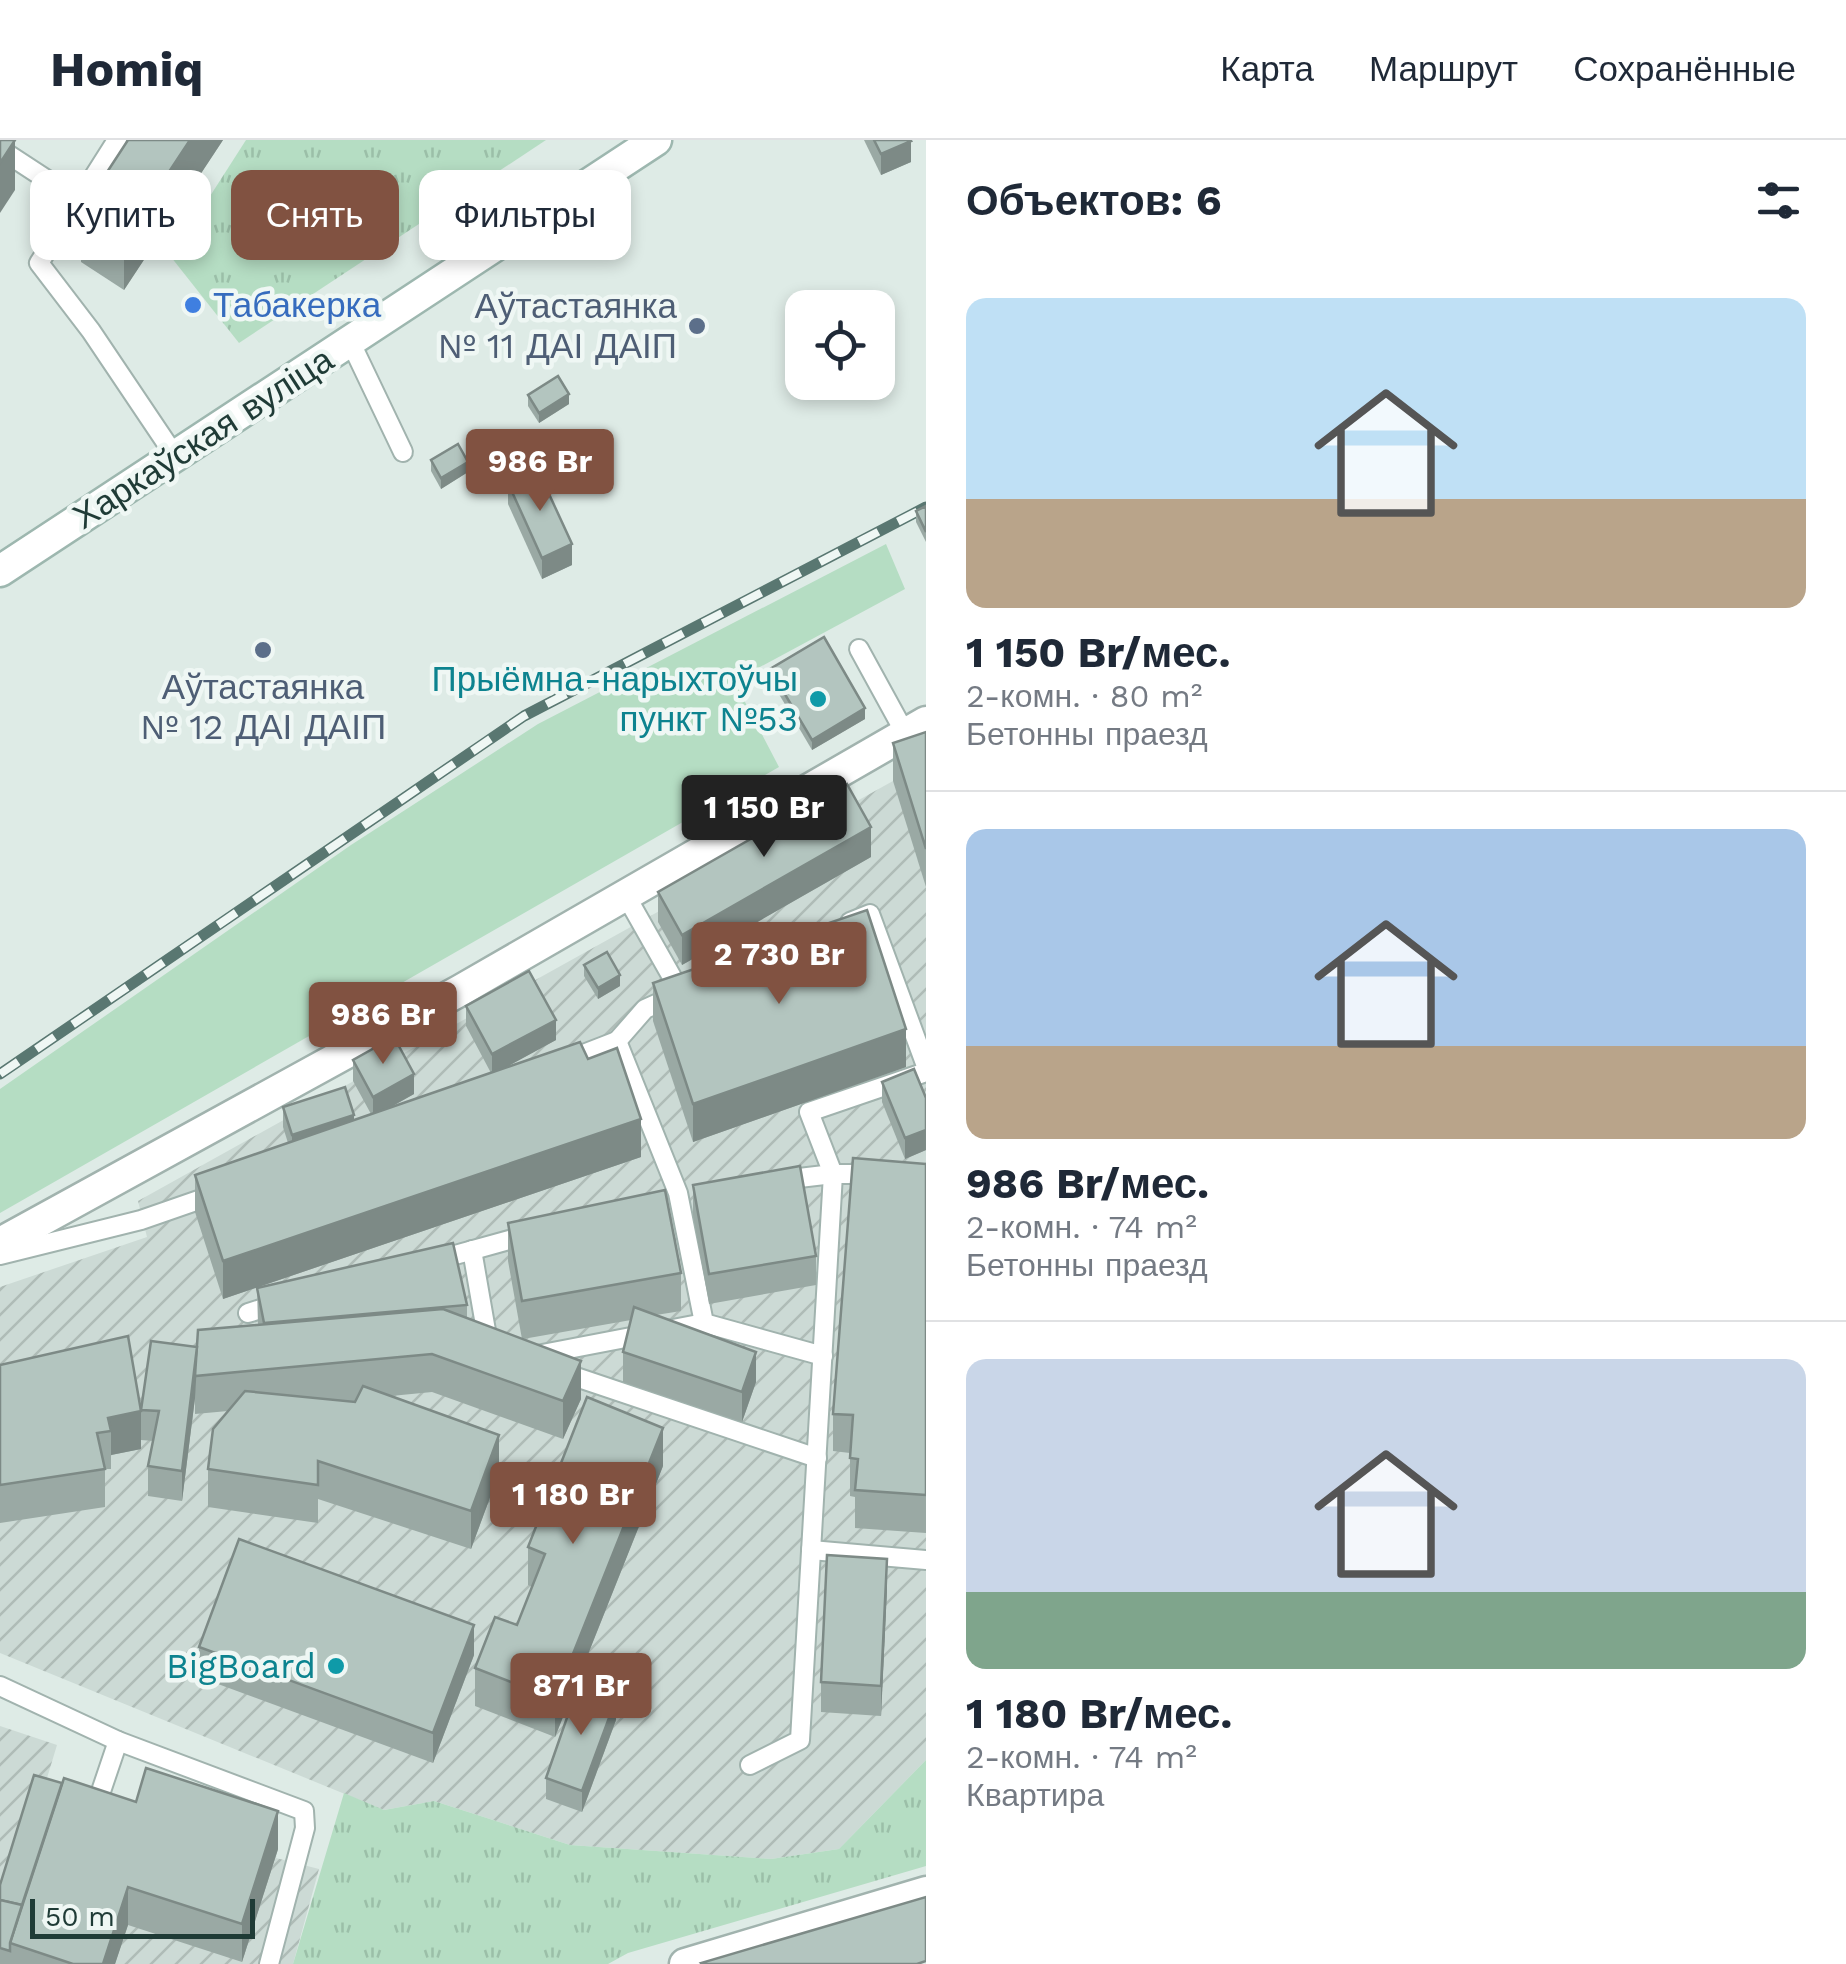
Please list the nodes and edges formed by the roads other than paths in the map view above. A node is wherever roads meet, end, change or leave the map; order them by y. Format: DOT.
graph roads {
  1 [pos="116,140"];
  2 [pos="656,140"];
  3 [pos="0,149"];
  4 [pos="32,170"];
  5 [pos="97,170"];
  6 [pos="41,260"];
  7 [pos="350,341"];
  8 [pos="404,452"];
  9 [pos="175,456"];
  10 [pos="0,571"];
  11 [pos="859,648"];
  12 [pos="916,728"];
  13 [pos="626,894"];
  14 [pos="836,928"];
  15 [pos="617,1042"];
  16 [pos="544,1069"];
  17 [pos="926,1069"];
  18 [pos="833,1174"];
  19 [pos="889,1174"];
  20 [pos="756,1183"];
  21 [pos="231,1188"];
  22 [pos="697,1190"];
  23 [pos="668,1195"];
  24 [pos="547,1229"];
  25 [pos="0,1243"];
  26 [pos="472,1250"];
  27 [pos="0,1255"];
  28 [pos="416,1266"];
  29 [pos="304,1297"];
  30 [pos="248,1312"];
  31 [pos="704,1323"];
  32 [pos="505,1354"];
  33 [pos="823,1356"];
  34 [pos="817,1458"];
  35 [pos="811,1550"];
  36 [pos="926,1560"];
  37 [pos="0,1686"];
  38 [pos="118,1741"];
  39 [pos="750,1765"];
  40 [pos="93,1816"];
  41 [pos="926,1892"];
  42 [pos="268,1964"];
  43 [pos="685,1964"];
  1 -- 5 [label="lane"];
  2 -- 7 [label="street, Харкаўская вуліца"];
  3 -- 4 [label="lane"];
  6 -- 9 [label="lane"];
  7 -- 8 [label="lane"];
  7 -- 9 [label="street, Харкаўская вуліца"];
  9 -- 10 [label="street, Харкаўская вуліца"];
  11 -- 12 [label="lane"];
  12 -- 13 [label="street"];
  13 -- 15 [label="lane"];
  13 -- 25 [label="street"];
  14 -- 17 [label="lane"];
  15 -- 16 [label="lane"];
  15 -- 23 [label="lane"];
  17 -- 18 [label="lane"];
  18 -- 19 [label="lane"];
  18 -- 20 [label="lane"];
  18 -- 33 [label="lane"];
  21 -- 27 [label="lane"];
  22 -- 23 [label="lane"];
  23 -- 31 [label="lane"];
  24 -- 26 [label="lane"];
  26 -- 28 [label="lane"];
  26 -- 32 [label="lane"];
  29 -- 30 [label="lane"];
  31 -- 33 [label="lane"];
  31 -- 34 [label="lane"];
  33 -- 34 [label="lane"];
  34 -- 35 [label="lane"];
  35 -- 36 [label="lane"];
  35 -- 39 [label="lane"];
  37 -- 38 [label="lane"];
  38 -- 40 [label="lane"];
  38 -- 42 [label="lane"];
  41 -- 43 [label="street"];
}
